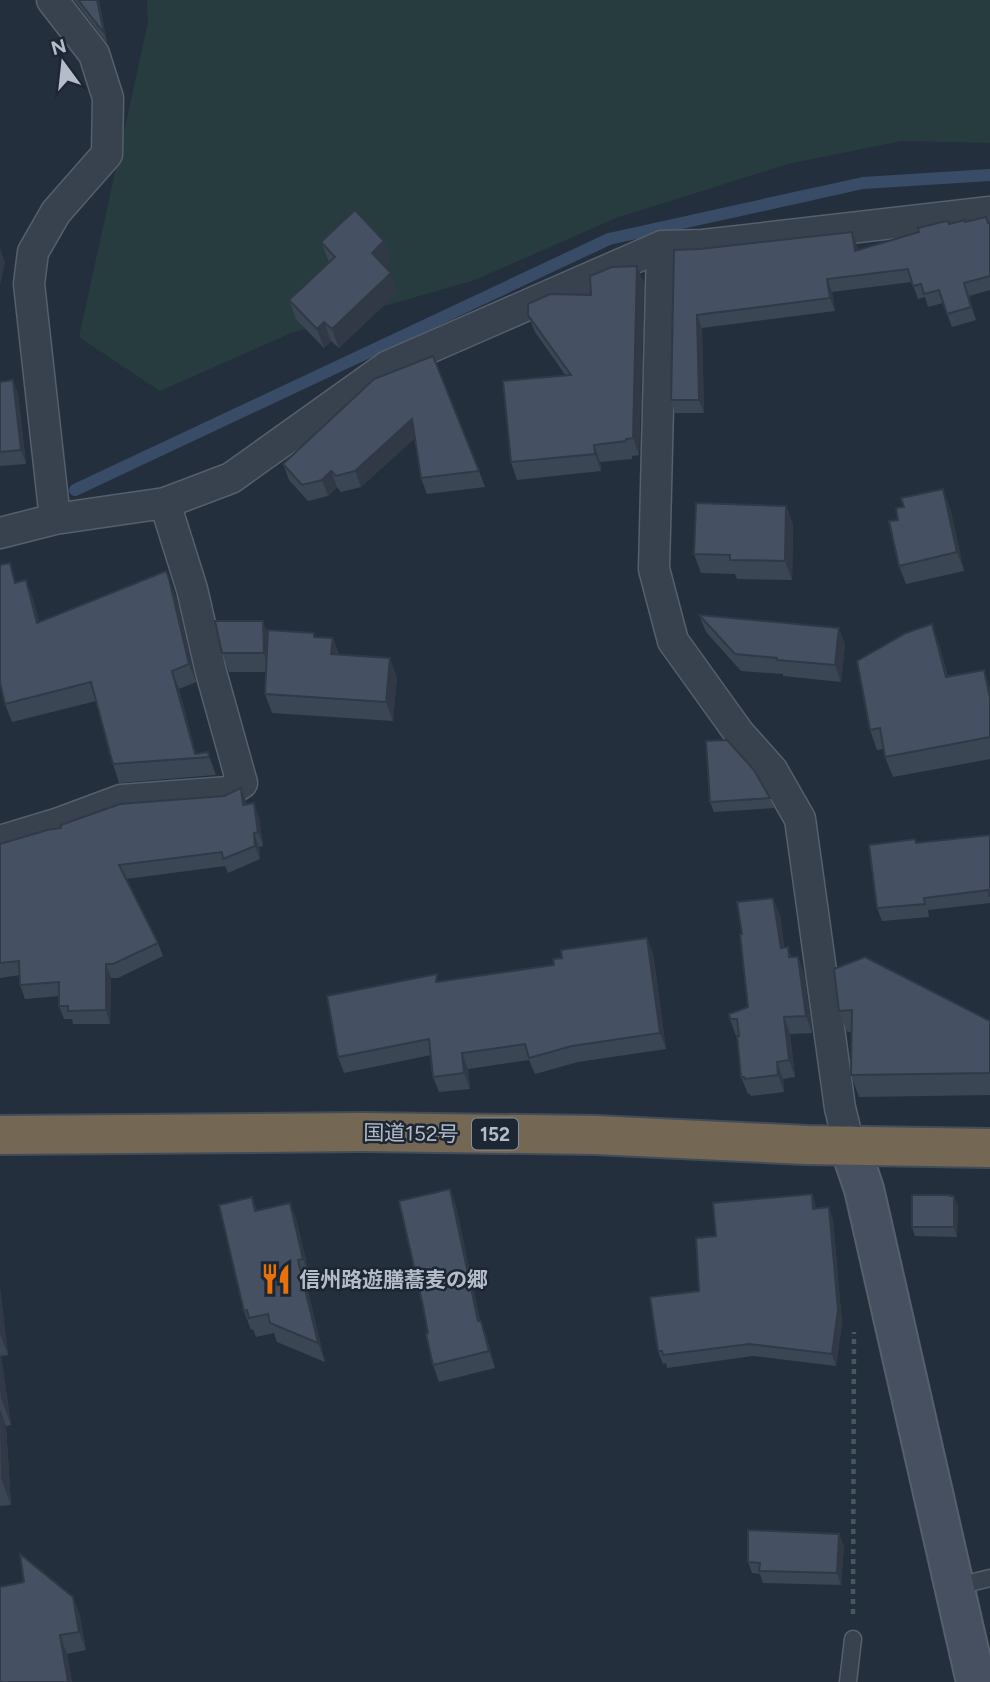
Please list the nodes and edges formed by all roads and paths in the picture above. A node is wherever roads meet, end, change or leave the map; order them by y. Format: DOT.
graph roads {
  1 [pos="52,0"];
  2 [pos="990,212"];
  3 [pos="662,246"];
  4 [pos="165,503"];
  5 [pos="55,519"];
  6 [pos="0,533"];
  7 [pos="0,841"];
  8 [pos="0,1135"];
  9 [pos="849,1145"];
  10 [pos="990,1148"];
  11 [pos="854,1324"];
  12 [pos="972,1583"];
  13 [pos="853,1639"];
  14 [pos="848,1682"];
  15 [pos="976,1682"];
  1 -- 5 [label="street"];
  2 -- 3 [label="street"];
  3 -- 4 [label="street"];
  3 -- 9 [label="street"];
  4 -- 5 [label="street"];
  4 -- 7 [label="street"];
  5 -- 6 [label="street"];
  8 -- 9 [label="highway, 国道152号 / 152"];
  9 -- 10 [label="highway, 国道152号 / 152"];
  9 -- 12 [label="street"];
  11 -- 13 [label="path"];
  12 -- 15 [label="street"];
  13 -- 14 [label="lane"];
}
